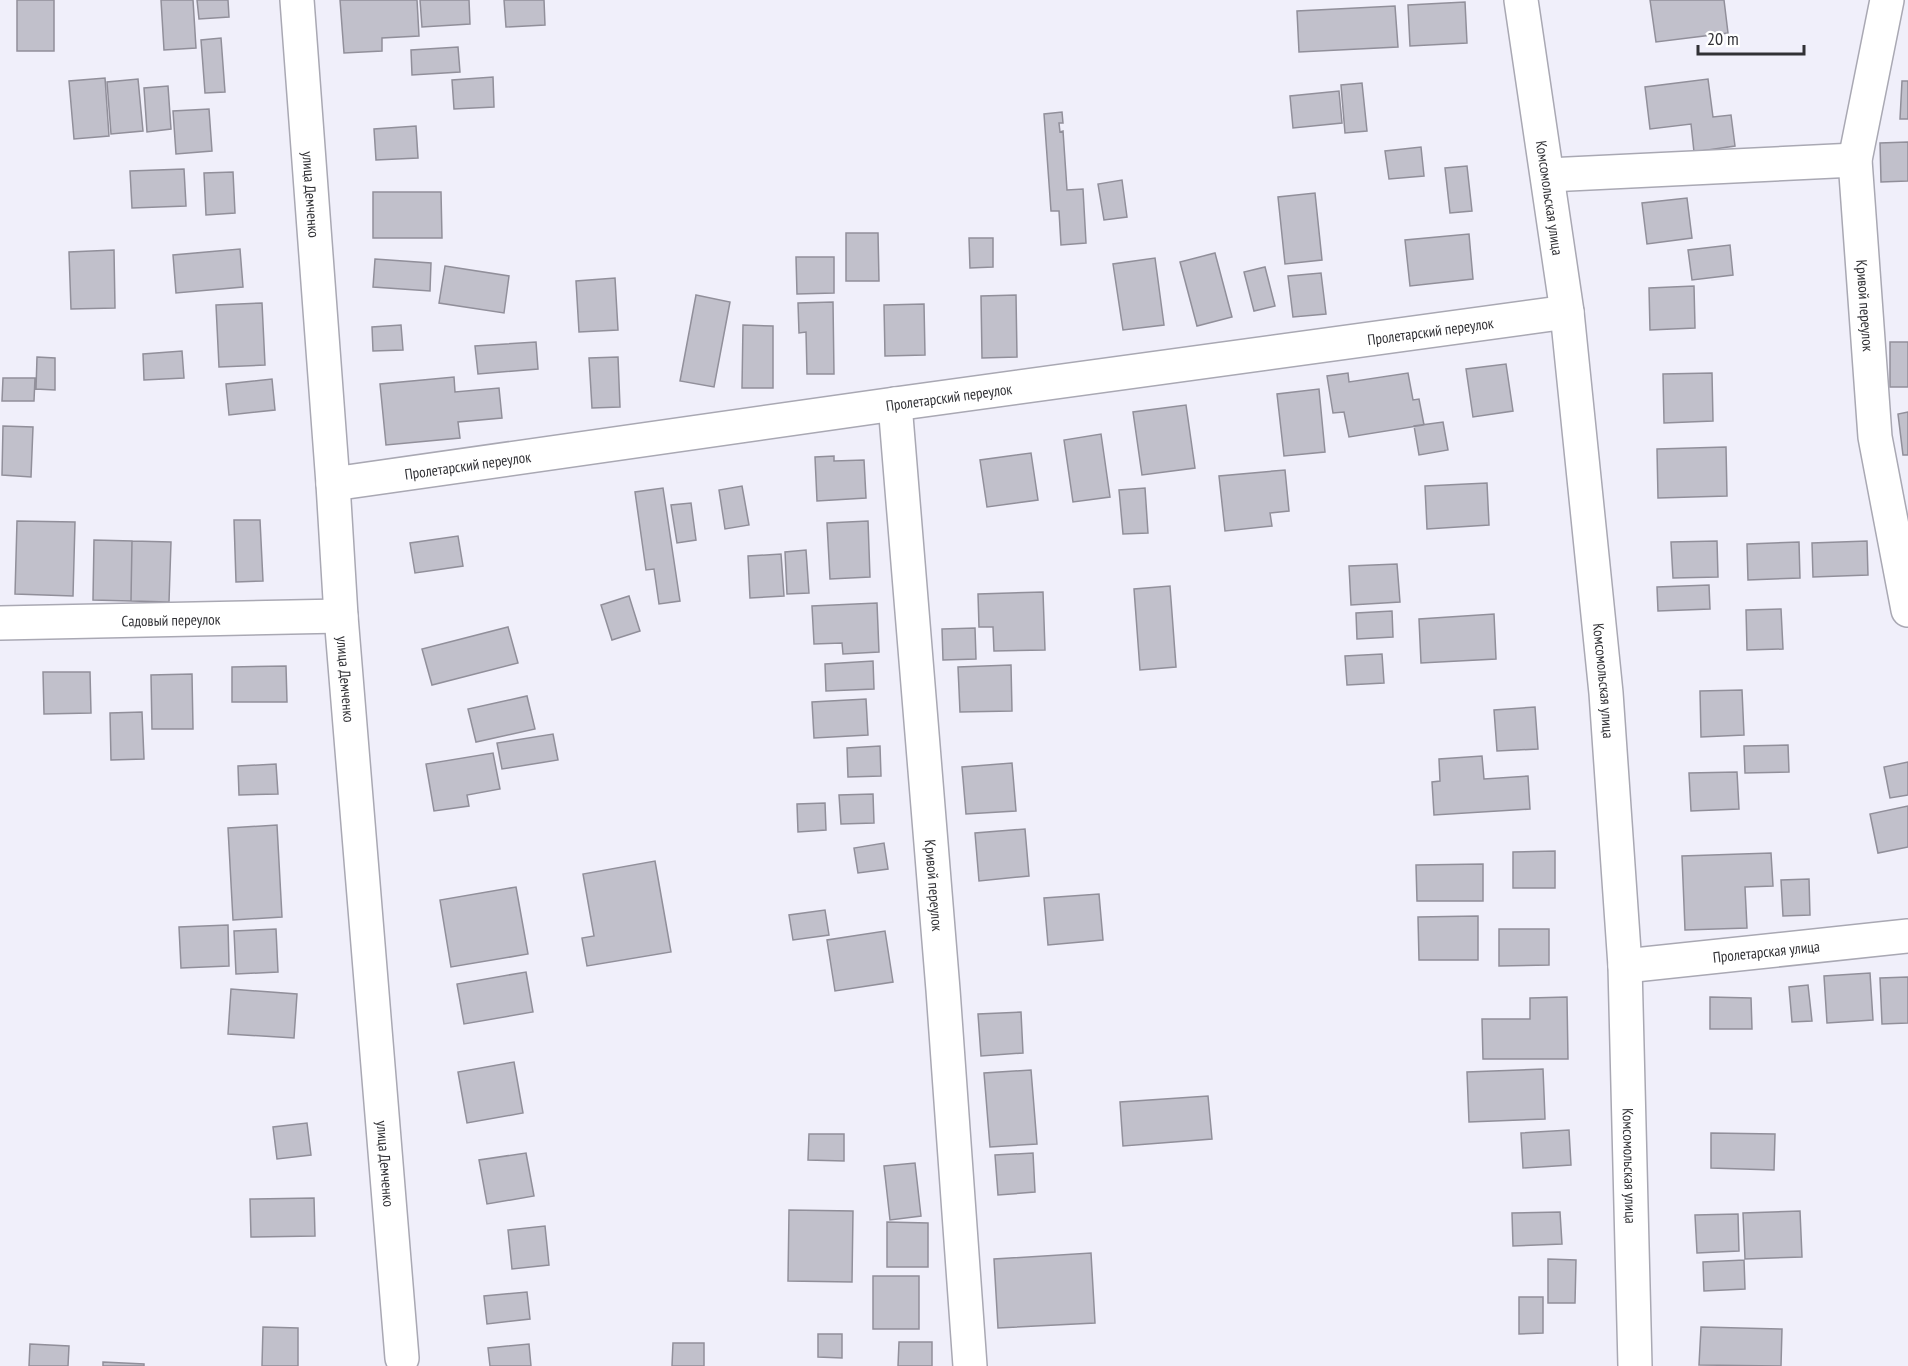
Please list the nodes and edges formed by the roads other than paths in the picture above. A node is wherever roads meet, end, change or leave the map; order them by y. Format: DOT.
graph roads {
  1 [pos="297,0"];
  2 [pos="1521,0"];
  3 [pos="1887,0"];
  4 [pos="1856,160"];
  5 [pos="1548,175"];
  6 [pos="1568,312"];
  7 [pos="895,404"];
  8 [pos="333,484"];
  9 [pos="1908,610"];
  10 [pos="341,616"];
  11 [pos="0,623"];
  12 [pos="1908,936"];
  13 [pos="1625,966"];
  14 [pos="402,1358"];
  15 [pos="970,1366"];
  16 [pos="1635,1366"];
  1 -- 8 [label="street, улица Демченко"];
  2 -- 5 [label="street, Комсомольская улица"];
  3 -- 4 [label="street, Кривой переулок"];
  4 -- 5 [label="street"];
  4 -- 9 [label="street, Кривой переулок"];
  5 -- 6 [label="street, Комсомольская улица"];
  6 -- 7 [label="street, Пролетарский переулок"];
  6 -- 13 [label="street, Комсомольская улица"];
  7 -- 8 [label="street, Пролетарский переулок"];
  7 -- 15 [label="street, Кривой переулок"];
  8 -- 10 [label="street, улица Демченко"];
  10 -- 11 [label="street, Садовый переулок"];
  10 -- 14 [label="street, улица Демченко"];
  12 -- 13 [label="street, Пролетарская улица"];
  13 -- 16 [label="street, Комсомольская улица"];
}
